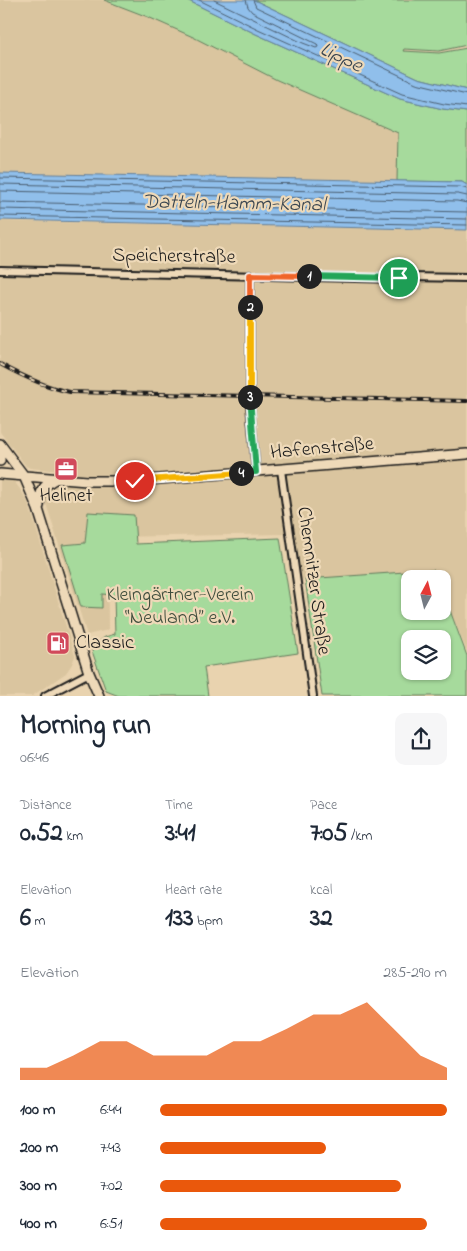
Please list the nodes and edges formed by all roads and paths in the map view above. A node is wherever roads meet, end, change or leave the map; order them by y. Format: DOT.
graph roads {
  1 [pos="0,270"];
  2 [pos="250,275"];
  3 [pos="467,278"];
  4 [pos="0,444"];
  5 [pos="0,449"];
  6 [pos="467,454"];
  7 [pos="0,461"];
  8 [pos="281,470"];
  9 [pos="256,472"];
  10 [pos="0,474"];
  11 [pos="24,476"];
  12 [pos="55,478"];
  13 [pos="38,509"];
  14 [pos="89,673"];
  15 [pos="45,696"];
  16 [pos="98,696"];
  17 [pos="312,696"];
  1 -- 2 [label="street, Speicherstraße"];
  2 -- 3 [label="street, Speicherstraße"];
  2 -- 9 [label="street"];
  4 -- 11 [label="street"];
  5 -- 7 [label="street"];
  6 -- 8 [label="street, Hafenstraße"];
  8 -- 9 [label="street, Hafenstraße"];
  8 -- 17 [label="street, Chemnitzer Straße"];
  9 -- 12 [label="street, Hafenstraße"];
  10 -- 11 [label="street, Hafenstraße"];
  11 -- 12 [label="street, Hafenstraße"];
  11 -- 13 [label="street"];
  12 -- 13 [label="street"];
  13 -- 14 [label="street"];
  14 -- 15 [label="street"];
  14 -- 16 [label="street"];
}
